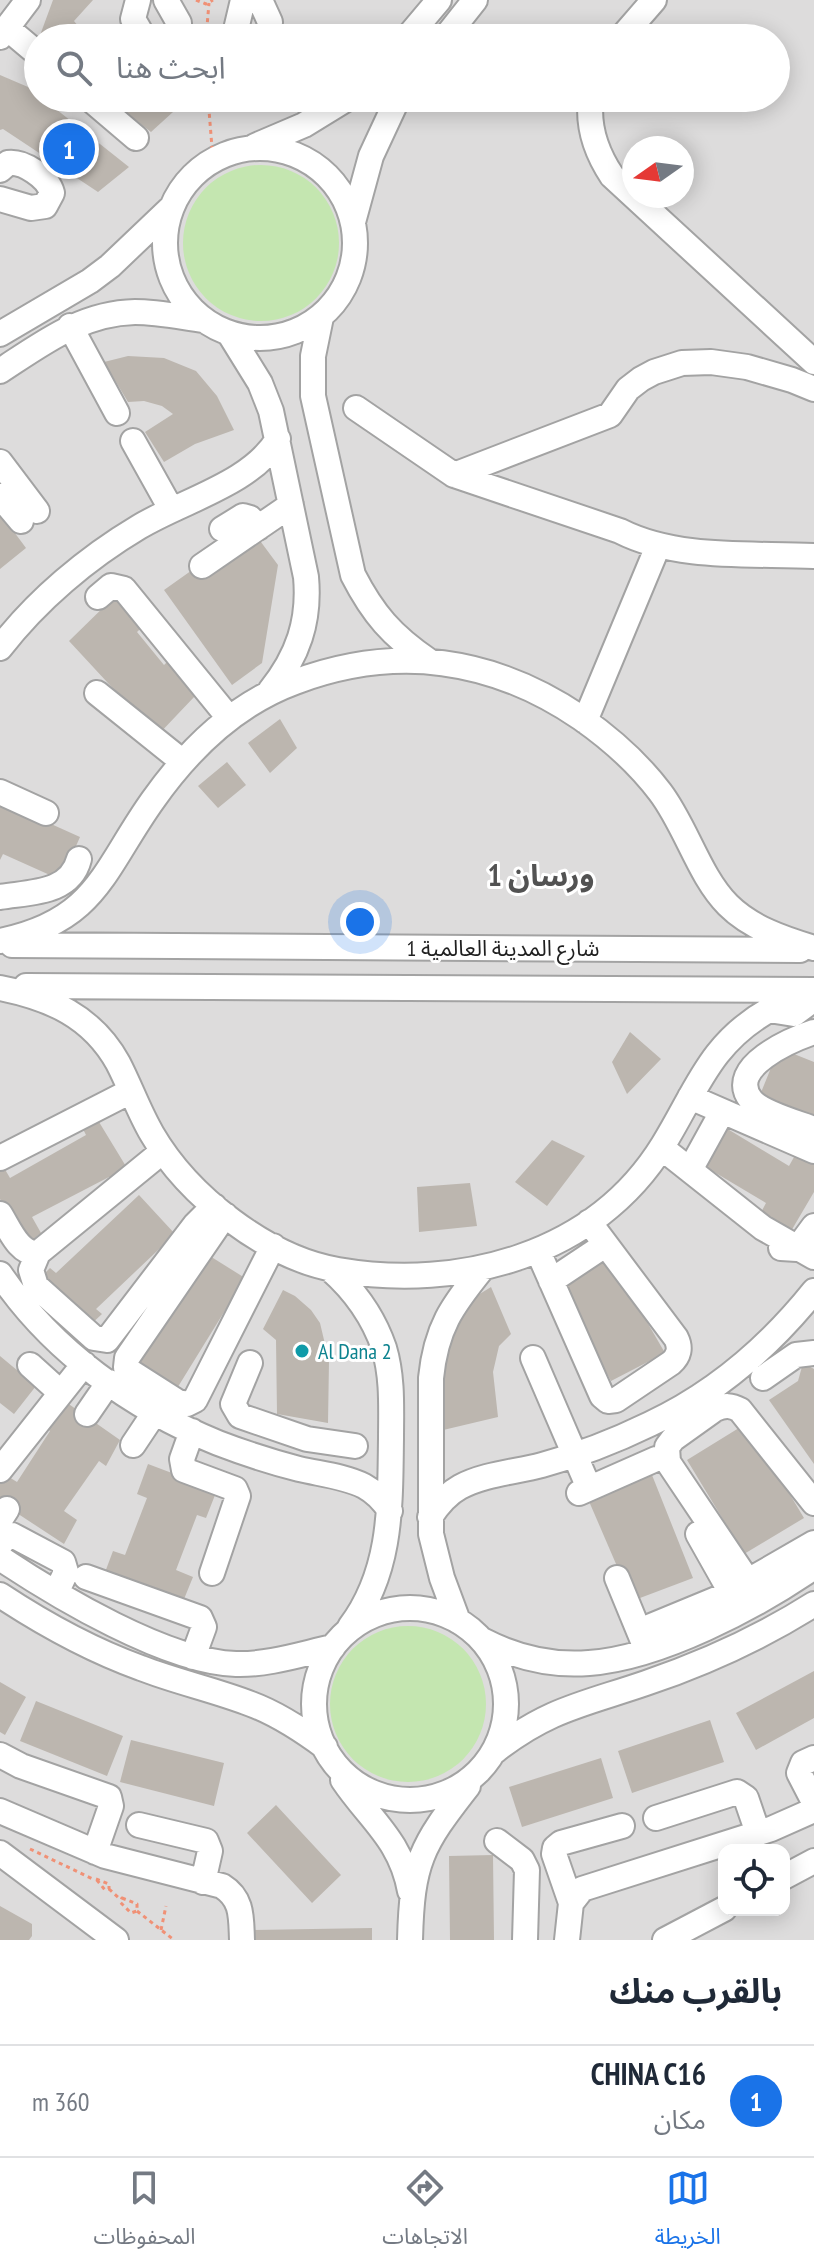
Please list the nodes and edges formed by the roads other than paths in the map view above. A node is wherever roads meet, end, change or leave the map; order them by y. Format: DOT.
graph roads {
  1 [pos="28,0"];
  2 [pos="138,0"];
  3 [pos="166,0"];
  4 [pos="439,0"];
  5 [pos="475,0"];
  6 [pos="654,0"];
  7 [pos="249,1"];
  8 [pos="135,24"];
  9 [pos="179,24"];
  10 [pos="240,24"];
  11 [pos="270,24"];
  12 [pos="419,24"];
  13 [pos="456,24"];
  14 [pos="633,24"];
  15 [pos="2,33"];
  16 [pos="24,46"];
  17 [pos="105,112"];
  18 [pos="325,112"];
  19 [pos="391,112"];
  20 [pos="590,112"];
  21 [pos="136,138"];
  22 [pos="248,149"];
  23 [pos="0,170"];
  24 [pos="0,199"];
  25 [pos="173,205"];
  26 [pos="353,222"];
  27 [pos="321,317"];
  28 [pos="204,320"];
  29 [pos="70,326"];
  30 [pos="229,333"];
  31 [pos="0,334"];
  32 [pos="814,362"];
  33 [pos="0,371"];
  34 [pos="814,389"];
  35 [pos="356,408"];
  36 [pos="117,413"];
  37 [pos="278,439"];
  38 [pos="133,441"];
  39 [pos="0,462"];
  40 [pos="454,475"];
  41 [pos="0,496"];
  42 [pos="291,505"];
  43 [pos="171,509"];
  44 [pos="258,528"];
  45 [pos="222,529"];
  46 [pos="658,546"];
  47 [pos="814,556"];
  48 [pos="202,566"];
  49 [pos="98,597"];
  50 [pos="27,616"];
  51 [pos="0,619"];
  52 [pos="0,648"];
  53 [pos="429,661"];
  54 [pos="97,693"];
  55 [pos="268,694"];
  56 [pos="229,718"];
  57 [pos="585,721"];
  58 [pos="183,762"];
  59 [pos="0,792"];
  60 [pos="46,813"];
  61 [pos="79,859"];
  62 [pos="0,897"];
  63 [pos="0,943"];
  64 [pos="814,949"];
  65 [pos="0,987"];
  66 [pos="814,990"];
  67 [pos="814,999"];
  68 [pos="814,1032"];
  69 [pos="131,1091"];
  70 [pos="690,1097"];
  71 [pos="722,1112"];
  72 [pos="814,1129"];
  73 [pos="784,1130"];
  74 [pos="814,1143"];
  75 [pos="662,1148"];
  76 [pos="163,1151"];
  77 [pos="814,1151"];
  78 [pos="0,1158"];
  79 [pos="690,1170"];
  80 [pos="222,1213"];
  81 [pos="0,1214"];
  82 [pos="734,1214"];
  83 [pos="592,1220"];
  84 [pos="814,1226"];
  85 [pos="195,1244"];
  86 [pos="605,1245"];
  87 [pos="276,1247"];
  88 [pos="38,1253"];
  89 [pos="534,1253"];
  90 [pos="806,1253"];
  91 [pos="629,1263"];
  92 [pos="330,1269"];
  93 [pos="482,1269"];
  94 [pos="0,1274"];
  95 [pos="551,1281"];
  96 [pos="260,1284"];
  97 [pos="814,1291"];
  98 [pos="552,1307"];
  99 [pos="26,1311"];
  100 [pos="0,1312"];
  101 [pos="804,1314"];
  102 [pos="814,1345"];
  103 [pos="814,1353"];
  104 [pos="533,1358"];
  105 [pos="250,1363"];
  106 [pos="84,1364"];
  107 [pos="30,1365"];
  108 [pos="765,1373"];
  109 [pos="109,1382"];
  110 [pos="61,1393"];
  111 [pos="155,1412"];
  112 [pos="87,1414"];
  113 [pos="261,1425"];
  114 [pos="192,1431"];
  115 [pos="628,1434"];
  116 [pos="133,1445"];
  117 [pos="355,1446"];
  118 [pos="248,1454"];
  119 [pos="575,1455"];
  120 [pos="0,1470"];
  121 [pos="227,1486"];
  122 [pos="813,1492"];
  123 [pos="390,1511"];
  124 [pos="7,1514"];
  125 [pos="430,1517"];
  126 [pos="703,1530"];
  127 [pos="0,1534"];
  128 [pos="814,1543"];
  129 [pos="0,1545"];
  130 [pos="0,1558"];
  131 [pos="814,1567"];
  132 [pos="212,1573"];
  133 [pos="611,1581"];
  134 [pos="0,1595"];
  135 [pos="66,1599"];
  136 [pos="747,1599"];
  137 [pos="814,1604"];
  138 [pos="458,1621"];
  139 [pos="480,1639"];
  140 [pos="339,1640"];
  141 [pos="638,1646"];
  142 [pos="193,1657"];
  143 [pos="0,1755"];
  144 [pos="330,1756"];
  145 [pos="814,1758"];
  146 [pos="489,1759"];
  147 [pos="814,1802"];
  148 [pos="814,1810"];
  149 [pos="0,1811"];
  150 [pos="656,1818"];
  151 [pos="139,1825"];
  152 [pos="622,1826"];
  153 [pos="758,1833"];
  154 [pos="497,1841"];
  155 [pos="10,1849"];
  156 [pos="95,1852"];
  157 [pos="814,1861"];
  158 [pos="790,1874"];
  159 [pos="203,1882"];
  160 [pos="411,1901"];
  161 [pos="571,1903"];
  162 [pos="718,1912"];
  163 [pos="116,1940"];
  164 [pos="242,1940"];
  165 [pos="410,1940"];
  166 [pos="525,1940"];
  167 [pos="567,1940"];
  168 [pos="665,1940"];
  1 -- 15 [label="street"];
  2 -- 8 [label="street"];
  3 -- 9 [label="street"];
  4 -- 12 [label="street"];
  5 -- 13 [label="street"];
  6 -- 14 [label="street"];
  7 -- 10 [label="street"];
  7 -- 11 [label="street"];
  15 -- 16 [label="street"];
  17 -- 21 [label="street"];
  18 -- 22 [label="street"];
  19 -- 26 [label="street"];
  20 -- 32 [label="street"];
  22 -- 25 [label="street"];
  22 -- 26 [label="street"];
  23 -- 24 [label="street"];
  25 -- 28 [label="street"];
  25 -- 31 [label="street"];
  26 -- 27 [label="street"];
  27 -- 30 [label="street"];
  27 -- 53 [label="street"];
  28 -- 29 [label="street"];
  28 -- 30 [label="street"];
  29 -- 33 [label="street"];
  29 -- 36 [label="street"];
  30 -- 37 [label="street"];
  34 -- 40 [label="street"];
  35 -- 40 [label="street"];
  37 -- 42 [label="street"];
  37 -- 43 [label="street"];
  38 -- 43 [label="street"];
  39 -- 41 [label="street"];
  40 -- 46 [label="street"];
  42 -- 44 [label="street"];
  42 -- 55 [label="street"];
  43 -- 50 [label="street"];
  44 -- 45 [label="street"];
  44 -- 48 [label="street"];
  46 -- 47 [label="street"];
  46 -- 57 [label="street"];
  49 -- 56 [label="street"];
  50 -- 51 [label="street"];
  50 -- 52 [label="street"];
  53 -- 55 [label="street"];
  53 -- 57 [label="street"];
  54 -- 58 [label="street"];
  55 -- 56 [label="street"];
  56 -- 58 [label="street"];
  57 -- 64 [label="street"];
  58 -- 63 [label="street"];
  59 -- 60 [label="street"];
  61 -- 62 [label="street"];
  63 -- 64 [label="street, شارع المدينة العالمية 1"];
  65 -- 66 [label="street, شارع المدينة العالمية 1"];
  65 -- 69 [label="street"];
  67 -- 70 [label="street"];
  68 -- 72 [label="street"];
  69 -- 76 [label="street"];
  69 -- 78 [label="street"];
  70 -- 71 [label="street"];
  70 -- 75 [label="street"];
  71 -- 77 [label="street"];
  71 -- 79 [label="street"];
  73 -- 74 [label="street"];
  75 -- 79 [label="street"];
  75 -- 83 [label="street"];
  76 -- 80 [label="street"];
  76 -- 88 [label="street"];
  79 -- 90 [label="street"];
  80 -- 85 [label="street"];
  80 -- 87 [label="street"];
  81 -- 88 [label="street"];
  82 -- 90 [label="street"];
  83 -- 86 [label="street"];
  83 -- 89 [label="street"];
  83 -- 91 [label="street"];
  84 -- 90 [label="street"];
  85 -- 87 [label="street"];
  85 -- 88 [label="street"];
  86 -- 95 [label="street"];
  86 -- 95 [label="street"];
  87 -- 92 [label="street"];
  87 -- 96 [label="street"];
  89 -- 93 [label="street"];
  89 -- 95 [label="street"];
  89 -- 98 [label="street"];
  92 -- 93 [label="street"];
  92 -- 123 [label="street"];
  93 -- 125 [label="street"];
  94 -- 99 [label="street"];
  97 -- 101 [label="street"];
  99 -- 100 [label="street"];
  99 -- 106 [label="street"];
  101 -- 108 [label="street"];
  102 -- 108 [label="street"];
  103 -- 108 [label="street"];
  104 -- 119 [label="street"];
  105 -- 113 [label="street"];
  106 -- 109 [label="street"];
  106 -- 110 [label="street"];
  107 -- 110 [label="street"];
  108 -- 115 [label="street"];
  109 -- 111 [label="street"];
  109 -- 112 [label="street"];
  110 -- 120 [label="street"];
  111 -- 114 [label="street"];
  111 -- 116 [label="street"];
  113 -- 117 [label="street"];
  113 -- 118 [label="street"];
  114 -- 118 [label="street"];
  114 -- 121 [label="street"];
  115 -- 119 [label="street"];
  115 -- 119 [label="street"];
  118 -- 121 [label="street"];
  118 -- 123 [label="street"];
  119 -- 125 [label="street"];
  121 -- 132 [label="street"];
  122 -- 136 [label="street"];
  123 -- 140 [label="street"];
  124 -- 127 [label="street"];
  125 -- 138 [label="street"];
  126 -- 136 [label="street"];
  128 -- 136 [label="street"];
  129 -- 135 [label="street"];
  130 -- 135 [label="street"];
  131 -- 136 [label="street"];
  133 -- 141 [label="street"];
  134 -- 144 [label="street"];
  135 -- 142 [label="street"];
  135 -- 142 [label="street"];
  136 -- 141 [label="street"];
  137 -- 146 [label="street"];
  138 -- 139 [label="street"];
  138 -- 140 [label="street"];
  139 -- 141 [label="street"];
  139 -- 146 [label="street"];
  140 -- 142 [label="street"];
  140 -- 144 [label="street"];
  143 -- 156 [label="street"];
  144 -- 146 [label="street"];
  144 -- 160 [label="street"];
  145 -- 147 [label="street"];
  146 -- 160 [label="street"];
  148 -- 153 [label="street"];
  149 -- 156 [label="street"];
  150 -- 153 [label="street"];
  151 -- 159 [label="street"];
  152 -- 161 [label="street"];
  153 -- 161 [label="street"];
  154 -- 166 [label="street"];
  155 -- 163 [label="street"];
  156 -- 159 [label="street"];
  157 -- 158 [label="street"];
  159 -- 164 [label="street"];
  160 -- 165 [label="street"];
  161 -- 167 [label="street"];
  162 -- 168 [label="street"];
}
